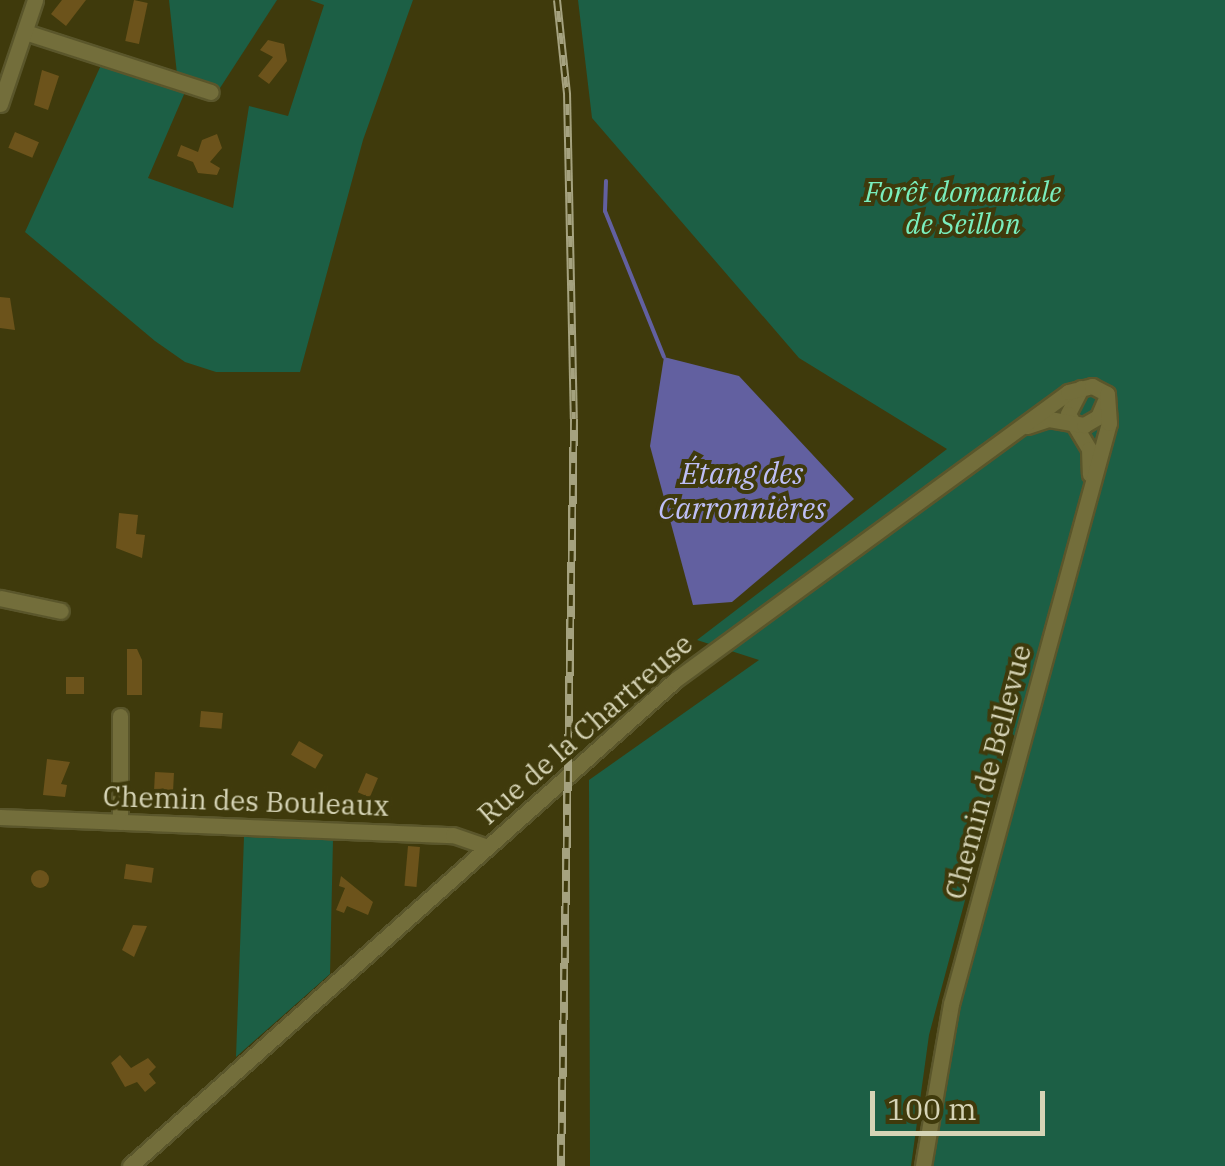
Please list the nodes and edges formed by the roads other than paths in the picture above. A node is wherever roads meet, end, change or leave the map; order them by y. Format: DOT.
graph roads {
  1 [pos="35,0"];
  2 [pos="25,32"];
  3 [pos="211,92"];
  4 [pos="0,104"];
  5 [pos="1081,388"];
  6 [pos="1107,394"];
  7 [pos="1072,424"];
  8 [pos="1015,433"];
  9 [pos="1087,503"];
  10 [pos="0,598"];
  11 [pos="61,611"];
  12 [pos="120,716"];
  13 [pos="0,817"];
  14 [pos="120,822"];
  15 [pos="487,848"];
  16 [pos="130,1166"];
  17 [pos="923,1166"];
  1 -- 2 [label="street"];
  2 -- 3 [label="street"];
  2 -- 4 [label="street"];
  5 -- 6 [label="street"];
  5 -- 7 [label="street"];
  5 -- 8 [label="street, Rue de la Chartreuse"];
  6 -- 7 [label="street"];
  6 -- 9 [label="street, Chemin de Bellevue"];
  7 -- 8 [label="street"];
  7 -- 9 [label="street"];
  8 -- 15 [label="street, Rue de la Chartreuse"];
  9 -- 17 [label="street, Chemin de Bellevue"];
  10 -- 11 [label="street"];
  12 -- 14 [label="street"];
  13 -- 14 [label="street, Chemin des Bouleaux"];
  14 -- 15 [label="street, Chemin des Bouleaux"];
  15 -- 16 [label="street, Rue de la Chartreuse"];
}
